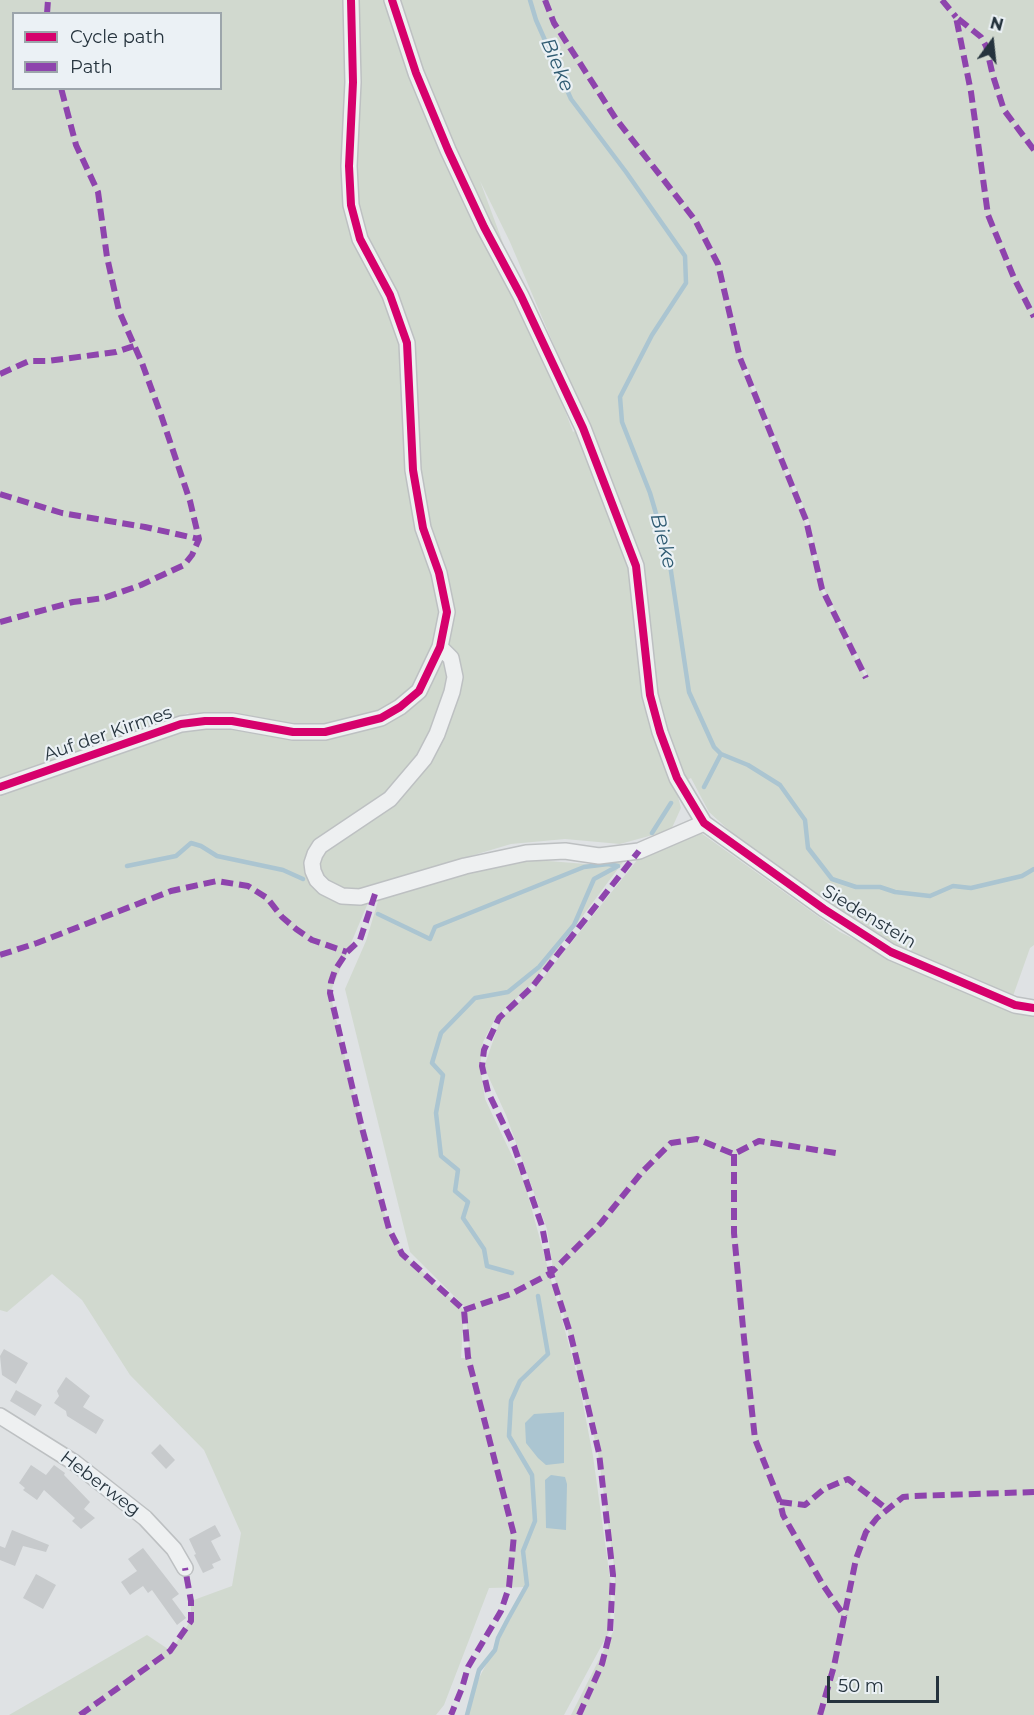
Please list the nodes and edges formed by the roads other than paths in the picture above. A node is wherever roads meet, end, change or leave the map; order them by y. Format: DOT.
graph roads {
  1 [pos="351,0"];
  2 [pos="392,0"];
  3 [pos="440,647"];
  4 [pos="0,788"];
  5 [pos="704,823"];
  6 [pos="1034,1008"];
  7 [pos="0,1416"];
  8 [pos="185,1568"];
  1 -- 3 [label="street, Auf der Kirmes"];
  2 -- 5 [label="street"];
  3 -- 4 [label="street, Auf der Kirmes"];
  3 -- 5 [label="street"];
  5 -- 6 [label="street, Siedenstein"];
  7 -- 8 [label="street, Heberweg"];
}
